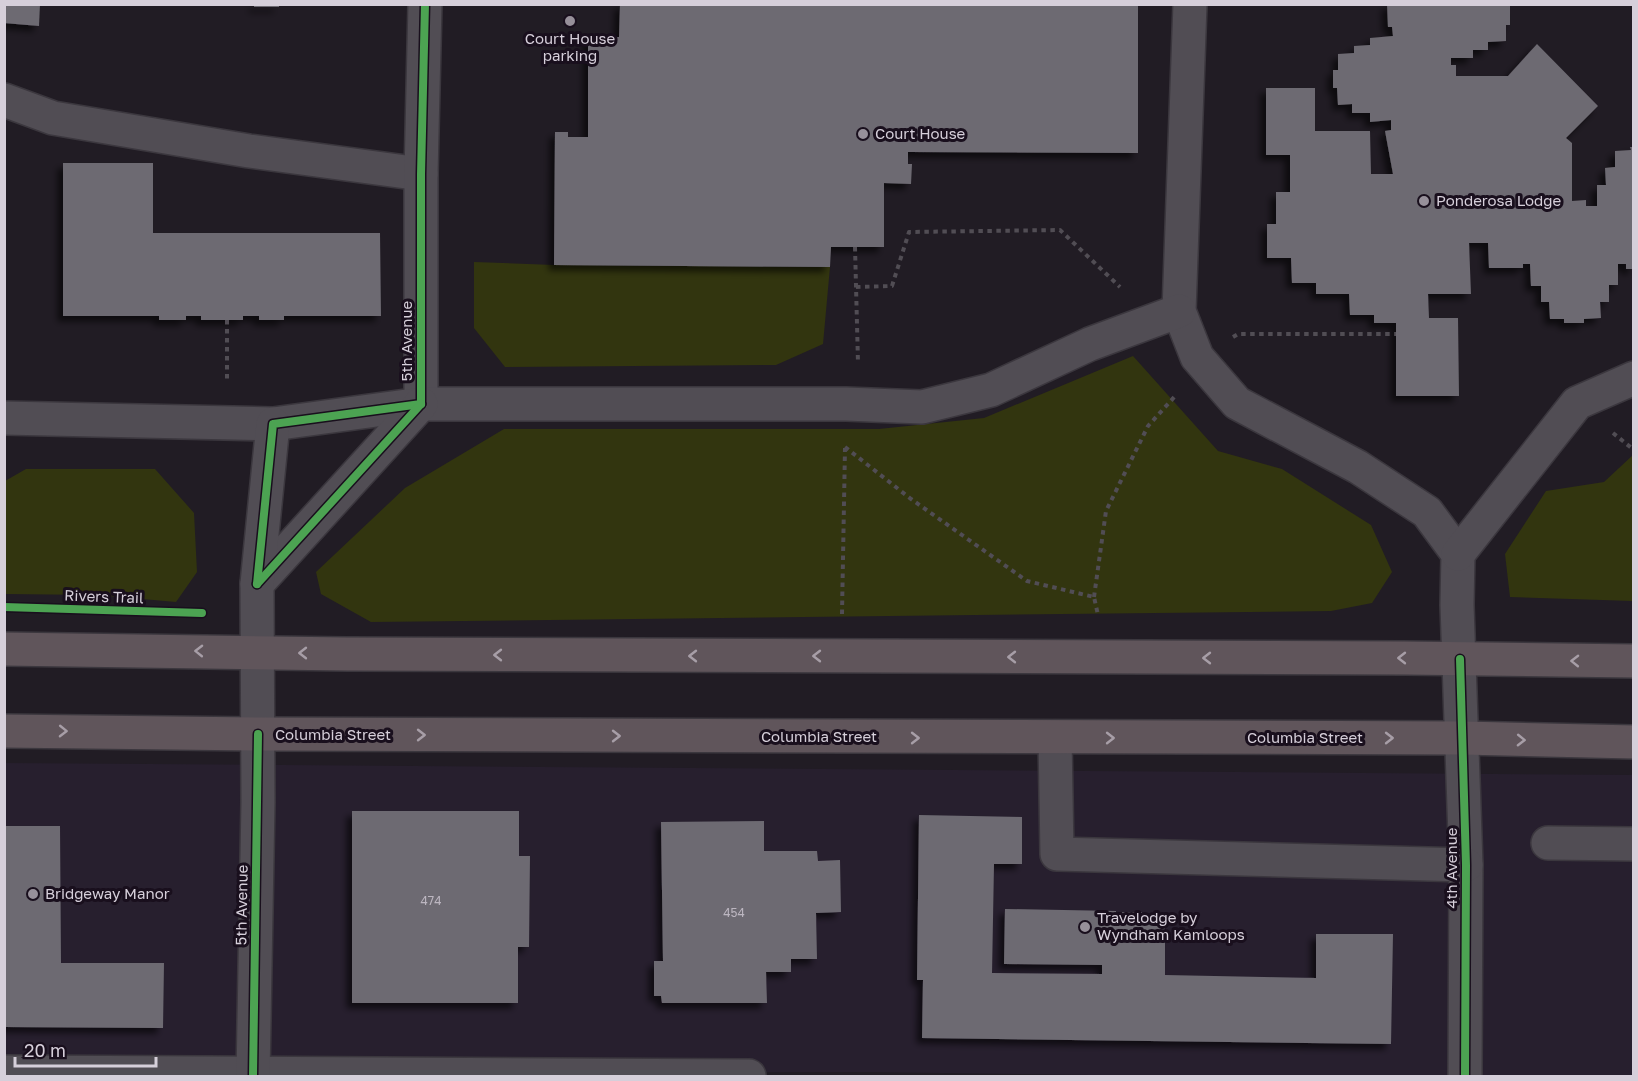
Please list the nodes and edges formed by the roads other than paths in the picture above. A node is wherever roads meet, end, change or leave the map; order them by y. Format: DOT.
graph roads {
  1 [pos="425,4"];
  2 [pos="1190,4"];
  3 [pos="4,100"];
  4 [pos="421,174"];
  5 [pos="1179,311"];
  6 [pos="1634,378"];
  7 [pos="421,404"];
  8 [pos="4,418"];
  9 [pos="273,424"];
  10 [pos="1458,554"];
  11 [pos="257,584"];
  12 [pos="4,649"];
  13 [pos="257,653"];
  14 [pos="1460,659"];
  15 [pos="1634,661"];
  16 [pos="4,730"];
  17 [pos="258,734"];
  18 [pos="1055,738"];
  19 [pos="1463,738"];
  20 [pos="1634,742"];
  21 [pos="1548,843"];
  22 [pos="1634,844"];
  23 [pos="1466,865"];
  24 [pos="4,1072"];
  25 [pos="253,1075"];
  26 [pos="749,1077"];
  27 [pos="1465,1077"];
  1 -- 4 [label="street, 5th Avenue"];
  2 -- 5 [label="street"];
  3 -- 4 [label="street"];
  4 -- 7 [label="street, 5th Avenue"];
  5 -- 7 [label="street"];
  5 -- 10 [label="street"];
  6 -- 10 [label="street"];
  7 -- 9 [label="street"];
  7 -- 11 [label="street"];
  8 -- 9 [label="street"];
  9 -- 11 [label="street, 5th Avenue"];
  10 -- 14 [label="street, 4th Avenue"];
  11 -- 13 [label="street, 5th Avenue"];
  13 -- 12 [label="main road, one-way"];
  14 -- 13 [label="main road, one-way"];
  13 -- 17 [label="street, 5th Avenue"];
  15 -- 14 [label="main road, one-way"];
  14 -- 19 [label="street, 4th Avenue"];
  16 -- 17 [label="main road, Columbia Street, one-way"];
  17 -- 18 [label="main road, Columbia Street, one-way"];
  17 -- 25 [label="street, 5th Avenue"];
  18 -- 19 [label="main road, Columbia Street, one-way"];
  18 -- 23 [label="street"];
  19 -- 20 [label="main road, Columbia Street, one-way"];
  19 -- 23 [label="street, 4th Avenue"];
  21 -- 22 [label="street"];
  23 -- 27 [label="street, 4th Avenue"];
  24 -- 25 [label="street"];
  25 -- 26 [label="street"];
}
